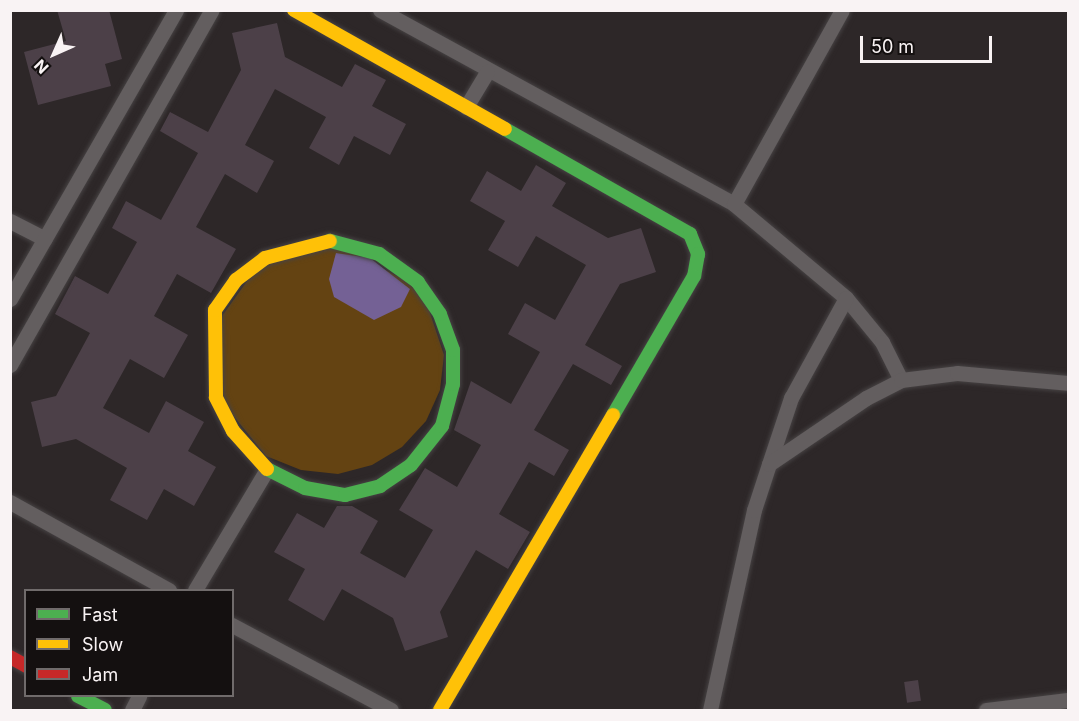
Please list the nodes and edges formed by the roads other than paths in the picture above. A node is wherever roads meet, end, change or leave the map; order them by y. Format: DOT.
graph roads {
  1 [pos="176,10"];
  2 [pos="212,10"];
  3 [pos="294,10"];
  4 [pos="380,10"];
  5 [pos="842,10"];
  6 [pos="487,72"];
  7 [pos="466,108"];
  8 [pos="734,204"];
  9 [pos="10,221"];
  10 [pos="45,239"];
  11 [pos="846,298"];
  12 [pos="10,299"];
  13 [pos="10,365"];
  14 [pos="901,380"];
  15 [pos="1068,384"];
  16 [pos="769,464"];
  17 [pos="267,469"];
  18 [pos="10,502"];
  19 [pos="165,589"];
  20 [pos="196,589"];
  21 [pos="234,626"];
  22 [pos="10,657"];
  23 [pos="24,665"];
  24 [pos="80,697"];
  25 [pos="139,697"];
  26 [pos="1068,700"];
  27 [pos="105,711"];
  28 [pos="132,711"];
  29 [pos="391,711"];
  30 [pos="440,711"];
  31 [pos="710,711"];
  32 [pos="986,711"];
  1 -- 10 [label="street"];
  2 -- 13 [label="street"];
  3 -- 7 [label="street"];
  4 -- 6 [label="street"];
  5 -- 8 [label="street"];
  6 -- 7 [label="street"];
  6 -- 8 [label="street"];
  7 -- 30 [label="street"];
  8 -- 11 [label="street"];
  9 -- 10 [label="street"];
  10 -- 12 [label="street"];
  11 -- 14 [label="street"];
  11 -- 16 [label="street"];
  14 -- 15 [label="street"];
  14 -- 16 [label="street"];
  16 -- 31 [label="street"];
  17 -- 17 [label="street"];
  17 -- 20 [label="street"];
  18 -- 19 [label="street"];
  21 -- 29 [label="street"];
  22 -- 23 [label="street"];
  24 -- 27 [label="street"];
  25 -- 28 [label="street"];
  26 -- 32 [label="street"];
}
